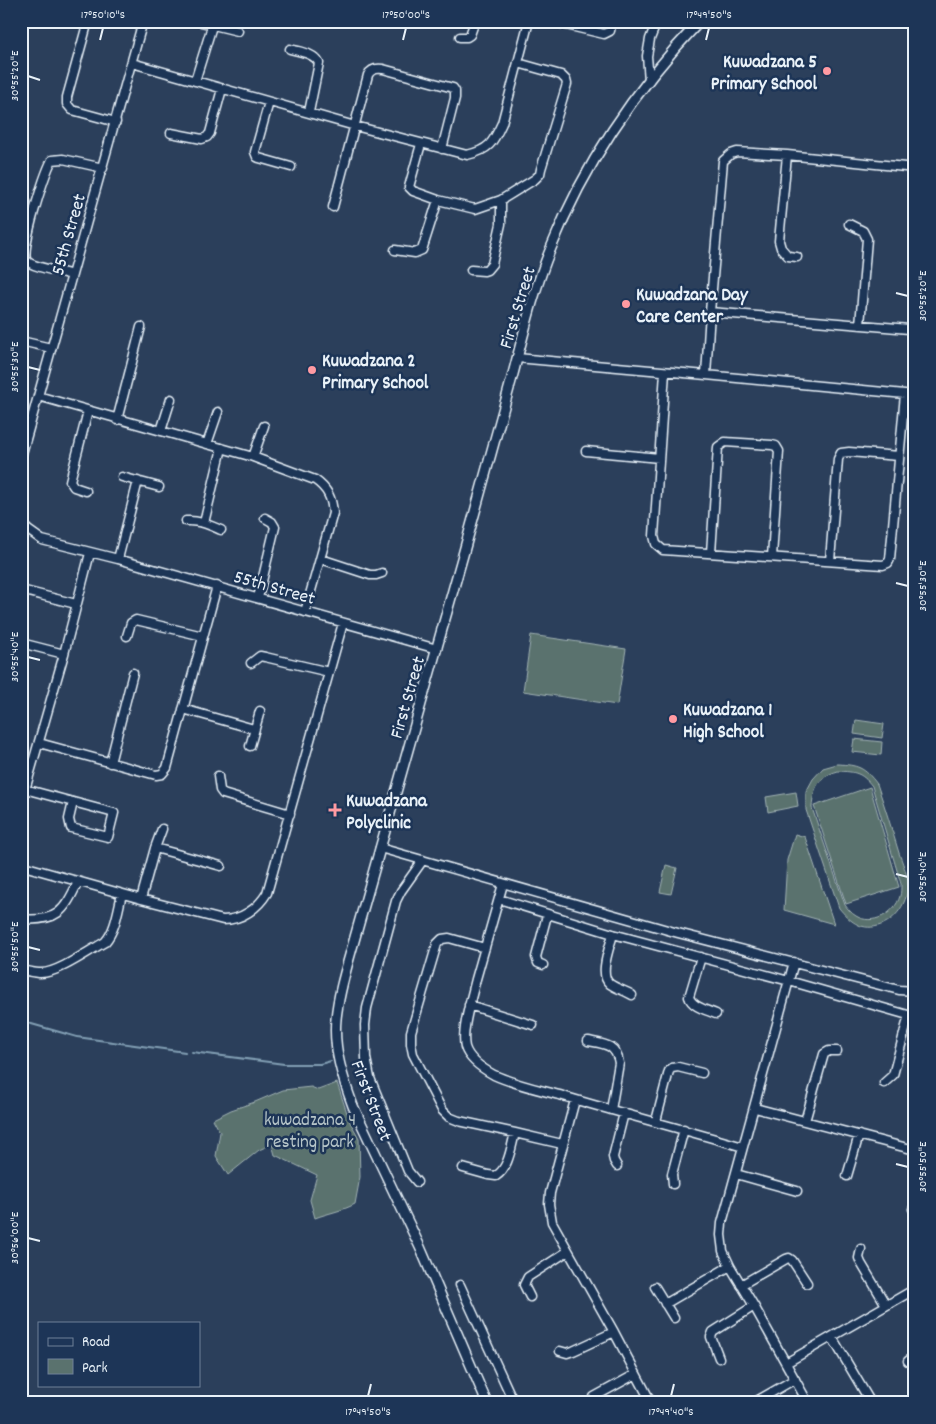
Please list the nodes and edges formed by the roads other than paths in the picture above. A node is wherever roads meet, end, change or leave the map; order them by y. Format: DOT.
graph roads {
  1 [pos="88,21"];
  2 [pos="143,21"];
  3 [pos="197,21"];
  4 [pos="475,21"];
  5 [pos="529,21"];
  6 [pos="549,21"];
  7 [pos="612,21"];
  8 [pos="657,21"];
  9 [pos="700,21"];
  10 [pos="212,26"];
  11 [pos="238,32"];
  12 [pos="460,37"];
  13 [pos="290,49"];
  14 [pos="132,63"];
  15 [pos="518,63"];
  16 [pos="649,80"];
  17 [pos="195,81"];
  18 [pos="222,89"];
  19 [pos="270,102"];
  20 [pos="309,112"];
  21 [pos="116,122"];
  22 [pos="354,126"];
  23 [pos="171,133"];
  24 [pos="421,144"];
  25 [pos="442,149"];
  26 [pos="787,155"];
  27 [pos="291,167"];
  28 [pos="103,168"];
  29 [pos="915,168"];
  30 [pos="438,200"];
  31 [pos="501,200"];
  32 [pos="333,207"];
  33 [pos="849,224"];
  34 [pos="396,250"];
  35 [pos="797,257"];
  36 [pos="471,270"];
  37 [pos="72,274"];
  38 [pos="710,312"];
  39 [pos="860,325"];
  40 [pos="141,327"];
  41 [pos="915,327"];
  42 [pos="21,341"];
  43 [pos="51,348"];
  44 [pos="517,358"];
  45 [pos="665,372"];
  46 [pos="706,375"];
  47 [pos="905,394"];
  48 [pos="915,395"];
  49 [pos="38,396"];
  50 [pos="170,399"];
  51 [pos="88,411"];
  52 [pos="218,412"];
  53 [pos="117,420"];
  54 [pos="264,426"];
  55 [pos="161,431"];
  56 [pos="207,444"];
  57 [pos="222,448"];
  58 [pos="586,451"];
  59 [pos="899,456"];
  60 [pos="21,457"];
  61 [pos="253,457"];
  62 [pos="659,458"];
  63 [pos="122,477"];
  64 [pos="138,482"];
  65 [pos="159,487"];
  66 [pos="86,491"];
  67 [pos="265,518"];
  68 [pos="186,521"];
  69 [pos="21,523"];
  70 [pos="204,523"];
  71 [pos="221,530"];
  72 [pos="90,553"];
  73 [pos="711,553"];
  74 [pos="772,557"];
  75 [pos="118,559"];
  76 [pos="321,559"];
  77 [pos="830,561"];
  78 [pos="382,573"];
  79 [pos="217,586"];
  80 [pos="21,590"];
  81 [pos="258,598"];
  82 [pos="76,604"];
  83 [pos="306,612"];
  84 [pos="343,623"];
  85 [pos="126,636"];
  86 [pos="203,636"];
  87 [pos="21,643"];
  88 [pos="437,649"];
  89 [pos="64,654"];
  90 [pos="251,663"];
  91 [pos="329,672"];
  92 [pos="133,673"];
  93 [pos="183,708"];
  94 [pos="260,711"];
  95 [pos="254,729"];
  96 [pos="39,743"];
  97 [pos="250,746"];
  98 [pos="110,763"];
  99 [pos="218,776"];
  100 [pos="23,789"];
  101 [pos="73,802"];
  102 [pos="21,804"];
  103 [pos="290,814"];
  104 [pos="162,829"];
  105 [pos="155,848"];
  106 [pos="380,848"];
  107 [pos="423,860"];
  108 [pos="21,863"];
  109 [pos="220,866"];
  110 [pos="78,882"];
  111 [pos="503,884"];
  112 [pos="122,894"];
  113 [pos="141,899"];
  114 [pos="499,899"];
  115 [pos="547,915"];
  116 [pos="21,919"];
  117 [pos="613,934"];
  118 [pos="485,948"];
  119 [pos="701,957"];
  120 [pos="794,962"];
  121 [pos="543,965"];
  122 [pos="21,970"];
  123 [pos="789,981"];
  124 [pos="915,991"];
  125 [pos="632,995"];
  126 [pos="469,1005"];
  127 [pos="716,1014"];
  128 [pos="912,1016"];
  129 [pos="533,1025"];
  130 [pos="588,1041"];
  131 [pos="838,1051"];
  132 [pos="702,1073"];
  133 [pos="884,1083"];
  134 [pos="575,1100"];
  135 [pos="755,1108"];
  136 [pos="611,1110"];
  137 [pos="624,1113"];
  138 [pos="656,1121"];
  139 [pos="805,1121"];
  140 [pos="684,1129"];
  141 [pos="515,1133"];
  142 [pos="859,1135"];
  143 [pos="562,1144"];
  144 [pos="743,1147"];
  145 [pos="915,1150"];
  146 [pos="617,1166"];
  147 [pos="463,1168"];
  148 [pos="736,1174"];
  149 [pos="846,1176"];
  150 [pos="417,1182"];
  151 [pos="673,1184"];
  152 [pos="797,1192"];
  153 [pos="861,1249"];
  154 [pos="568,1251"];
  155 [pos="730,1266"];
  156 [pos="807,1282"];
  157 [pos="460,1285"];
  158 [pos="741,1285"];
  159 [pos="655,1287"];
  160 [pos="915,1289"];
  161 [pos="530,1297"];
  162 [pos="665,1304"];
  163 [pos="886,1305"];
  164 [pos="754,1306"];
  165 [pos="674,1318"];
  166 [pos="614,1332"];
  167 [pos="832,1337"];
  168 [pos="560,1351"];
  169 [pos="719,1358"];
  170 [pos="786,1363"];
  171 [pos="636,1374"];
  172 [pos="795,1379"];
  173 [pos="487,1402"];
  174 [pos="651,1402"];
  175 [pos="514,1403"];
  176 [pos="592,1403"];
  177 [pos="753,1403"];
  178 [pos="808,1403"];
  179 [pos="871,1403"];
  1 -- 21 [label="street"];
  2 -- 14 [label="street, 55th Street"];
  3 -- 10 [label="street"];
  4 -- 12 [label="street"];
  5 -- 15 [label="street"];
  6 -- 7 [label="street"];
  8 -- 16 [label="street"];
  9 -- 16 [label="street, First Street"];
  10 -- 11 [label="street"];
  10 -- 17 [label="street"];
  13 -- 20 [label="street"];
  14 -- 17 [label="street"];
  14 -- 21 [label="street, 55th Street"];
  15 -- 25 [label="street"];
  15 -- 31 [label="street"];
  16 -- 44 [label="street, First Street"];
  17 -- 18 [label="street"];
  18 -- 19 [label="street"];
  18 -- 23 [label="street"];
  19 -- 20 [label="street"];
  19 -- 27 [label="street"];
  20 -- 22 [label="street"];
  21 -- 28 [label="street, 55th Street"];
  22 -- 24 [label="street"];
  22 -- 25 [label="street"];
  22 -- 32 [label="street"];
  24 -- 25 [label="street"];
  24 -- 30 [label="street"];
  26 -- 29 [label="street"];
  26 -- 35 [label="street"];
  26 -- 38 [label="street"];
  28 -- 37 [label="street, 55th Street"];
  28 -- 37 [label="street"];
  30 -- 31 [label="street"];
  30 -- 34 [label="street"];
  31 -- 36 [label="street"];
  33 -- 39 [label="street"];
  37 -- 43 [label="street, 55th Street"];
  38 -- 39 [label="street"];
  38 -- 46 [label="street"];
  39 -- 41 [label="street"];
  40 -- 53 [label="street"];
  42 -- 43 [label="street"];
  43 -- 49 [label="street, 55th Street"];
  44 -- 45 [label="street"];
  44 -- 88 [label="street, First Street"];
  45 -- 46 [label="street"];
  45 -- 62 [label="street"];
  46 -- 47 [label="street"];
  47 -- 48 [label="street"];
  47 -- 59 [label="street"];
  49 -- 51 [label="street"];
  49 -- 60 [label="street, 55th Street"];
  50 -- 55 [label="street"];
  51 -- 53 [label="street"];
  51 -- 66 [label="street"];
  52 -- 56 [label="street"];
  53 -- 55 [label="street"];
  54 -- 61 [label="street"];
  55 -- 56 [label="street"];
  56 -- 57 [label="street"];
  57 -- 61 [label="street"];
  57 -- 70 [label="street"];
  58 -- 62 [label="street"];
  59 -- 77 [label="street"];
  59 -- 77 [label="street"];
  61 -- 76 [label="street"];
  62 -- 73 [label="street"];
  63 -- 64 [label="street"];
  64 -- 65 [label="street"];
  64 -- 75 [label="street"];
  67 -- 81 [label="street"];
  68 -- 70 [label="street"];
  69 -- 72 [label="street, 55th Street"];
  70 -- 71 [label="street"];
  72 -- 75 [label="street, 55th Street"];
  72 -- 82 [label="street"];
  73 -- 74 [label="street"];
  73 -- 74 [label="street"];
  74 -- 77 [label="street"];
  75 -- 79 [label="street, 55th Street"];
  76 -- 78 [label="street"];
  76 -- 83 [label="street"];
  79 -- 81 [label="street, 55th Street"];
  79 -- 86 [label="street"];
  80 -- 82 [label="street"];
  81 -- 83 [label="street, 55th Street"];
  82 -- 89 [label="street"];
  83 -- 84 [label="street, 55th Street"];
  84 -- 88 [label="street, 55th Street"];
  84 -- 91 [label="street"];
  85 -- 86 [label="street"];
  86 -- 93 [label="street"];
  87 -- 89 [label="street"];
  88 -- 106 [label="street, First Street"];
  89 -- 96 [label="street"];
  90 -- 91 [label="street"];
  91 -- 103 [label="street"];
  92 -- 98 [label="street"];
  93 -- 95 [label="street"];
  93 -- 98 [label="street"];
  94 -- 95 [label="street"];
  95 -- 97 [label="street"];
  96 -- 98 [label="street"];
  96 -- 100 [label="street"];
  99 -- 103 [label="street"];
  100 -- 101 [label="street"];
  100 -- 102 [label="street"];
  101 -- 101 [label="street"];
  103 -- 113 [label="street"];
  104 -- 105 [label="street"];
  105 -- 109 [label="street"];
  105 -- 113 [label="street"];
  106 -- 107 [label="street"];
  106 -- 173 [label="street, First Street"];
  107 -- 111 [label="street"];
  107 -- 150 [label="street"];
  108 -- 110 [label="street"];
  110 -- 112 [label="street"];
  110 -- 116 [label="street"];
  111 -- 114 [label="street"];
  111 -- 120 [label="street"];
  112 -- 113 [label="street"];
  112 -- 122 [label="street"];
  114 -- 115 [label="street"];
  114 -- 118 [label="street"];
  115 -- 117 [label="street"];
  115 -- 121 [label="street"];
  117 -- 119 [label="street"];
  117 -- 125 [label="street"];
  118 -- 126 [label="street"];
  118 -- 141 [label="street"];
  119 -- 123 [label="street"];
  119 -- 127 [label="street"];
  120 -- 123 [label="street"];
  120 -- 124 [label="street"];
  123 -- 128 [label="street"];
  123 -- 135 [label="street"];
  126 -- 129 [label="street"];
  126 -- 134 [label="street"];
  128 -- 133 [label="street"];
  130 -- 136 [label="street"];
  131 -- 139 [label="street"];
  132 -- 138 [label="street"];
  134 -- 136 [label="street"];
  134 -- 143 [label="street"];
  135 -- 139 [label="street"];
  135 -- 144 [label="street"];
  136 -- 137 [label="street"];
  137 -- 138 [label="street"];
  137 -- 146 [label="street"];
  138 -- 140 [label="street"];
  139 -- 142 [label="street"];
  140 -- 144 [label="street"];
  140 -- 151 [label="street"];
  141 -- 143 [label="street"];
  141 -- 147 [label="street"];
  142 -- 145 [label="street"];
  142 -- 149 [label="street"];
  143 -- 154 [label="street"];
  144 -- 148 [label="street"];
  148 -- 152 [label="street"];
  148 -- 155 [label="street"];
  153 -- 163 [label="street"];
  154 -- 161 [label="street"];
  154 -- 166 [label="street"];
  155 -- 158 [label="street"];
  155 -- 162 [label="street"];
  156 -- 158 [label="street"];
  157 -- 175 [label="street"];
  158 -- 164 [label="street"];
  159 -- 162 [label="street"];
  160 -- 163 [label="street"];
  162 -- 165 [label="street"];
  163 -- 167 [label="street"];
  164 -- 169 [label="street"];
  164 -- 170 [label="street"];
  166 -- 168 [label="street"];
  166 -- 171 [label="street"];
  167 -- 170 [label="street"];
  167 -- 179 [label="street"];
  170 -- 172 [label="street"];
  171 -- 174 [label="street"];
  171 -- 176 [label="street"];
  172 -- 177 [label="street"];
  172 -- 178 [label="street"];
}
